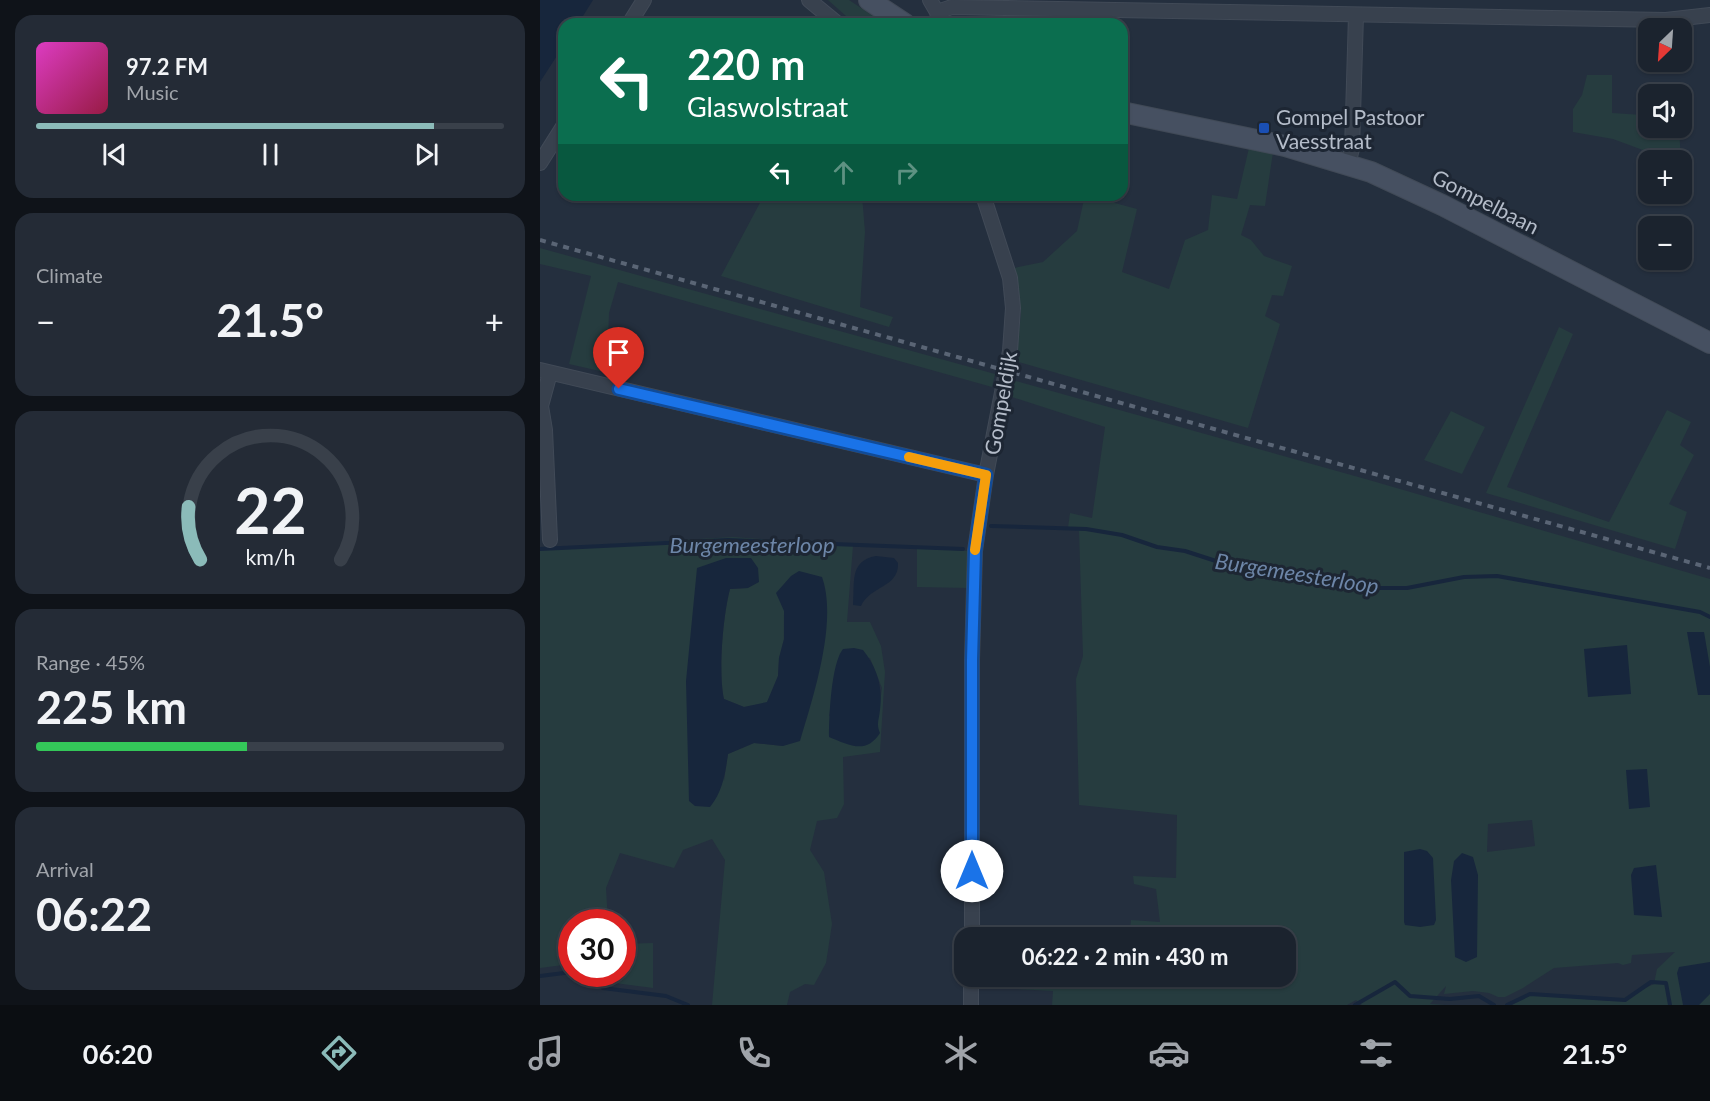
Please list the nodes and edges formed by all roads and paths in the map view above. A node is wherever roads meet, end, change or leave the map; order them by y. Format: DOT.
graph roads {
  1 [pos="644,0"];
  2 [pos="809,0"];
  3 [pos="869,0"];
  4 [pos="1308,7"];
  5 [pos="935,12"];
  6 [pos="1356,15"];
  7 [pos="1710,15"];
  8 [pos="632,18"];
  9 [pos="831,18"];
  10 [pos="896,18"];
  11 [pos="1128,113"];
  12 [pos="558,134"];
  13 [pos="540,163"];
  14 [pos="1348,164"];
  15 [pos="985,201"];
  16 [pos="1710,343"];
  17 [pos="545,371"];
  18 [pos="541,406"];
  19 [pos="986,475"];
  20 [pos="550,540"];
  21 [pos="972,927"];
  22 [pos="971,987"];
  23 [pos="971,1005"];
  1 -- 8 [label="street"];
  2 -- 9 [label="street"];
  3 -- 10 [label="street"];
  4 -- 5 [label="street"];
  4 -- 6 [label="street"];
  6 -- 7 [label="street"];
  6 -- 14 [label="street"];
  11 -- 14 [label="street, Gompelbaan"];
  12 -- 13 [label="street"];
  14 -- 16 [label="street, Gompelbaan"];
  15 -- 19 [label="street, Gompeldijk"];
  17 -- 18 [label="street"];
  17 -- 19 [label="street"];
  18 -- 20 [label="street"];
  19 -- 21 [label="street, Gompeldijk"];
  22 -- 23 [label="street"];
}
